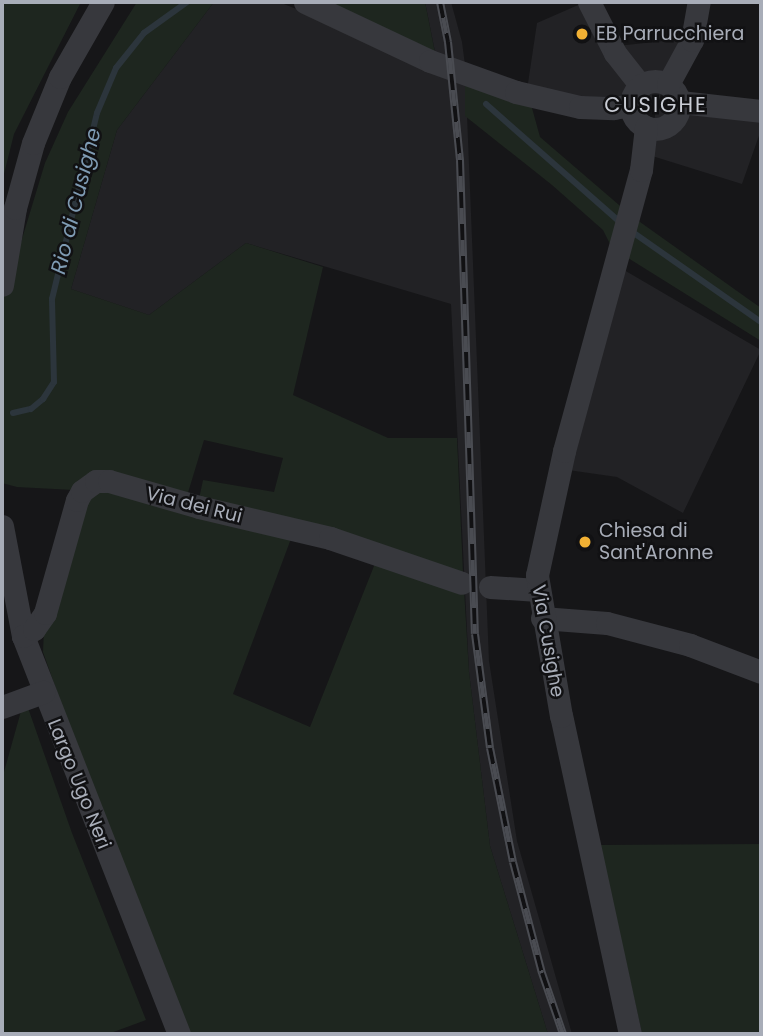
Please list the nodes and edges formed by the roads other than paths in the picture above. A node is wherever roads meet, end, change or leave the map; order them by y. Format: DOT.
graph roads {
  1 [pos="103,2"];
  2 [pos="305,2"];
  3 [pos="589,2"];
  4 [pos="699,2"];
  5 [pos="674,93"];
  6 [pos="636,95"];
  7 [pos="761,111"];
  8 [pos="646,127"];
  9 [pos="2,285"];
  10 [pos="2,526"];
  11 [pos="461,583"];
  12 [pos="490,586"];
  13 [pos="538,590"];
  14 [pos="542,618"];
  15 [pos="14,624"];
  16 [pos="761,672"];
  17 [pos="43,692"];
  18 [pos="2,707"];
  19 [pos="178,1034"];
  20 [pos="630,1034"];
  1 -- 9 [label="street"];
  2 -- 6 [label="street"];
  3 -- 6 [label="street"];
  4 -- 5 [label="street"];
  5 -- 6 [label="street"];
  5 -- 7 [label="street"];
  5 -- 8 [label="street"];
  6 -- 8 [label="street"];
  8 -- 13 [label="street, Via Cusighe"];
  10 -- 15 [label="street, Largo Ugo Neri"];
  11 -- 15 [label="street, Via dei Rui"];
  12 -- 13 [label="street"];
  13 -- 14 [label="street, Via Cusighe"];
  14 -- 16 [label="street"];
  14 -- 20 [label="street, Via Cusighe"];
  15 -- 17 [label="street, Largo Ugo Neri"];
  17 -- 18 [label="street"];
  17 -- 19 [label="street, Largo Ugo Neri"];
}
